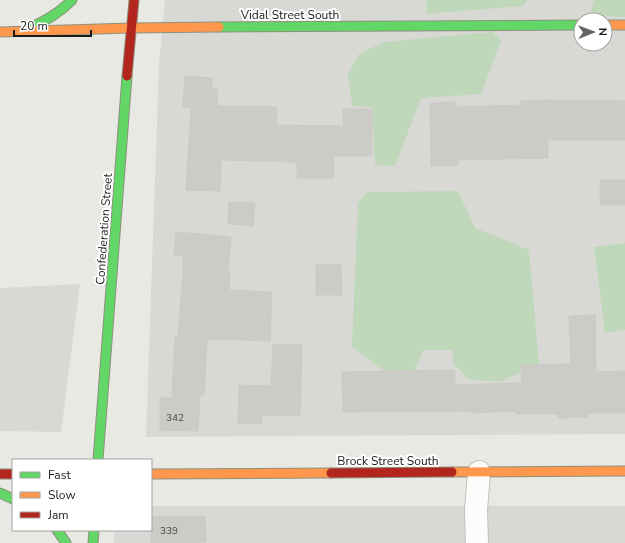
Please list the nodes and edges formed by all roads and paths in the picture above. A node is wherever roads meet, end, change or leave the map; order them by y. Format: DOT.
graph roads {
  1 [pos="72,0"];
  2 [pos="134,0"];
  3 [pos="573,25"];
  4 [pos="613,25"];
  5 [pos="625,25"];
  6 [pos="131,28"];
  7 [pos="0,31"];
  8 [pos="17,32"];
  9 [pos="98,459"];
  10 [pos="625,471"];
  11 [pos="479,472"];
  12 [pos="0,474"];
  13 [pos="12,474"];
  14 [pos="152,474"];
  15 [pos="0,493"];
  16 [pos="12,499"];
  17 [pos="58,531"];
  18 [pos="94,531"];
  19 [pos="66,543"];
  20 [pos="93,543"];
  21 [pos="477,543"];
  1 -- 8 [label="main road"];
  2 -- 6 [label="main road, Confederation Street"];
  3 -- 6 [label="main road, Vidal Street South"];
  4 -- 5 [label="main road"];
  6 -- 8 [label="main road, Vidal Street South"];
  6 -- 9 [label="main road, Confederation Street"];
  7 -- 8 [label="main road, Vidal Street South"];
  10 -- 11 [label="main road, Brock Street South"];
  11 -- 14 [label="main road, Brock Street South"];
  11 -- 21 [label="street"];
  12 -- 13 [label="main road"];
  15 -- 16 [label="main road"];
  17 -- 19 [label="main road"];
  18 -- 20 [label="main road"];
}
